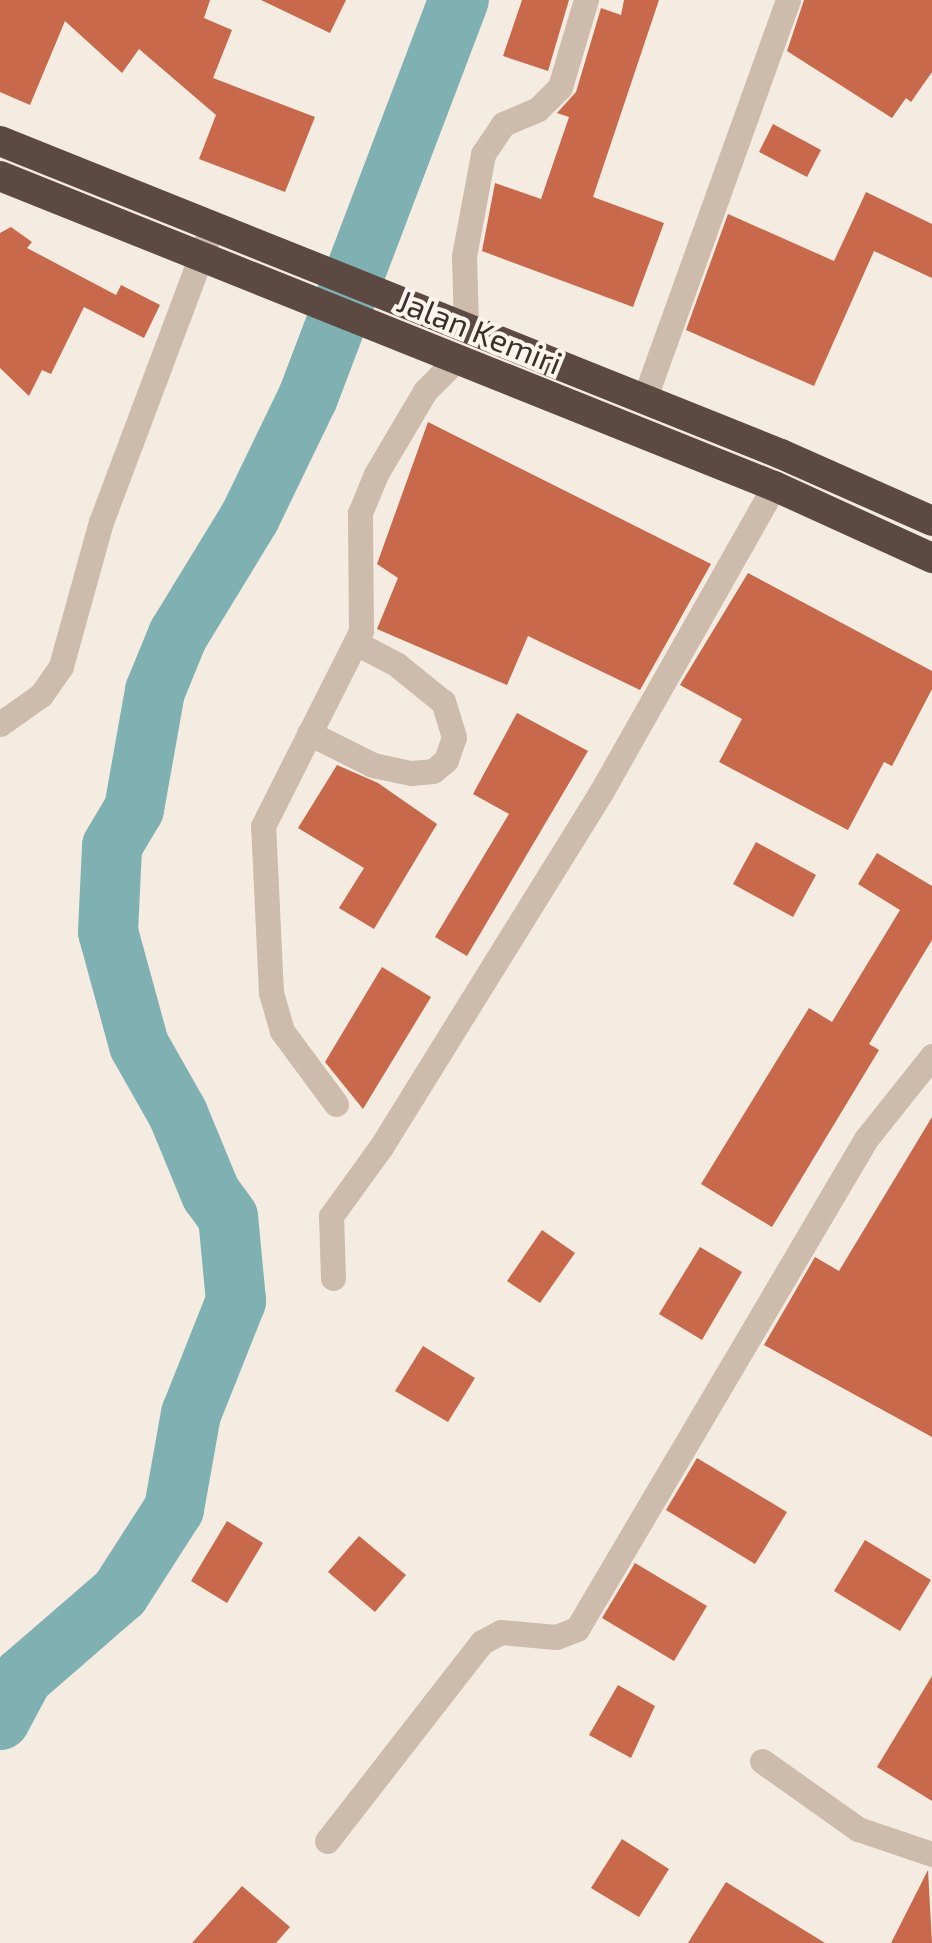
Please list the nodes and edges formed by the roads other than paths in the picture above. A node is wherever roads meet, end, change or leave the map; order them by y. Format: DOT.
graph roads {
  1 [pos="586,0"];
  2 [pos="788,0"];
  3 [pos="0,141"];
  4 [pos="0,176"];
  5 [pos="212,227"];
  6 [pos="202,256"];
  7 [pos="262,265"];
  8 [pos="455,323"];
  9 [pos="444,354"];
  10 [pos="644,400"];
  11 [pos="774,486"];
  12 [pos="932,521"];
  13 [pos="932,558"];
  14 [pos="356,644"];
  15 [pos="0,724"];
  16 [pos="309,733"];
  17 [pos="932,1056"];
  18 [pos="336,1104"];
  19 [pos="333,1278"];
  20 [pos="762,1760"];
  21 [pos="327,1842"];
  22 [pos="932,1854"];
  1 -- 8 [label="street"];
  2 -- 10 [label="street"];
  3 -- 5 [label="highway, Jalan Kemiri"];
  4 -- 6 [label="highway, Jalan Kemiri"];
  5 -- 6 [label="street"];
  5 -- 7 [label="highway, Jalan Kemiri"];
  6 -- 7 [label="highway, Jalan Kemiri"];
  6 -- 15 [label="street"];
  7 -- 8 [label="highway, Jalan Kemiri"];
  7 -- 9 [label="highway, Jalan Kemiri"];
  8 -- 10 [label="highway, Jalan Kemiri"];
  9 -- 11 [label="highway, Jalan Kemiri"];
  9 -- 14 [label="street"];
  10 -- 12 [label="highway, Jalan Kemiri"];
  11 -- 13 [label="highway, Jalan Kemiri"];
  11 -- 19 [label="street"];
  14 -- 16 [label="street"];
  14 -- 16 [label="street"];
  16 -- 18 [label="street"];
  17 -- 21 [label="street"];
  20 -- 22 [label="street"];
}
